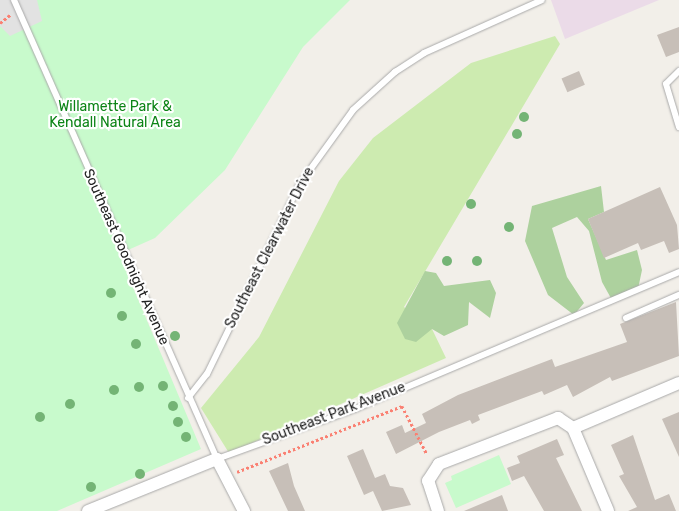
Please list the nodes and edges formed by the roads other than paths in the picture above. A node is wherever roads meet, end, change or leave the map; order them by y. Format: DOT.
graph roads {
  1 [pos="14,0"];
  2 [pos="542,0"];
  3 [pos="679,70"];
  4 [pos="679,126"];
  5 [pos="679,272"];
  6 [pos="679,295"];
  7 [pos="626,318"];
  8 [pos="679,384"];
  9 [pos="188,398"];
  10 [pos="573,428"];
  11 [pos="217,459"];
  12 [pos="88,511"];
  13 [pos="244,511"];
  14 [pos="438,511"];
  15 [pos="608,511"];
  1 -- 9 [label="lane, Southeast Goodnight Avenue"];
  2 -- 9 [label="lane, Southeast Clearwater Drive"];
  3 -- 4 [label="lane"];
  5 -- 11 [label="lane, Southeast Park Avenue"];
  6 -- 7 [label="lane"];
  8 -- 10 [label="street"];
  9 -- 11 [label="lane, Southeast Goodnight Avenue"];
  10 -- 14 [label="street"];
  10 -- 15 [label="street"];
  11 -- 12 [label="street"];
  11 -- 13 [label="street, Southeast Goodnight Avenue"];
}
